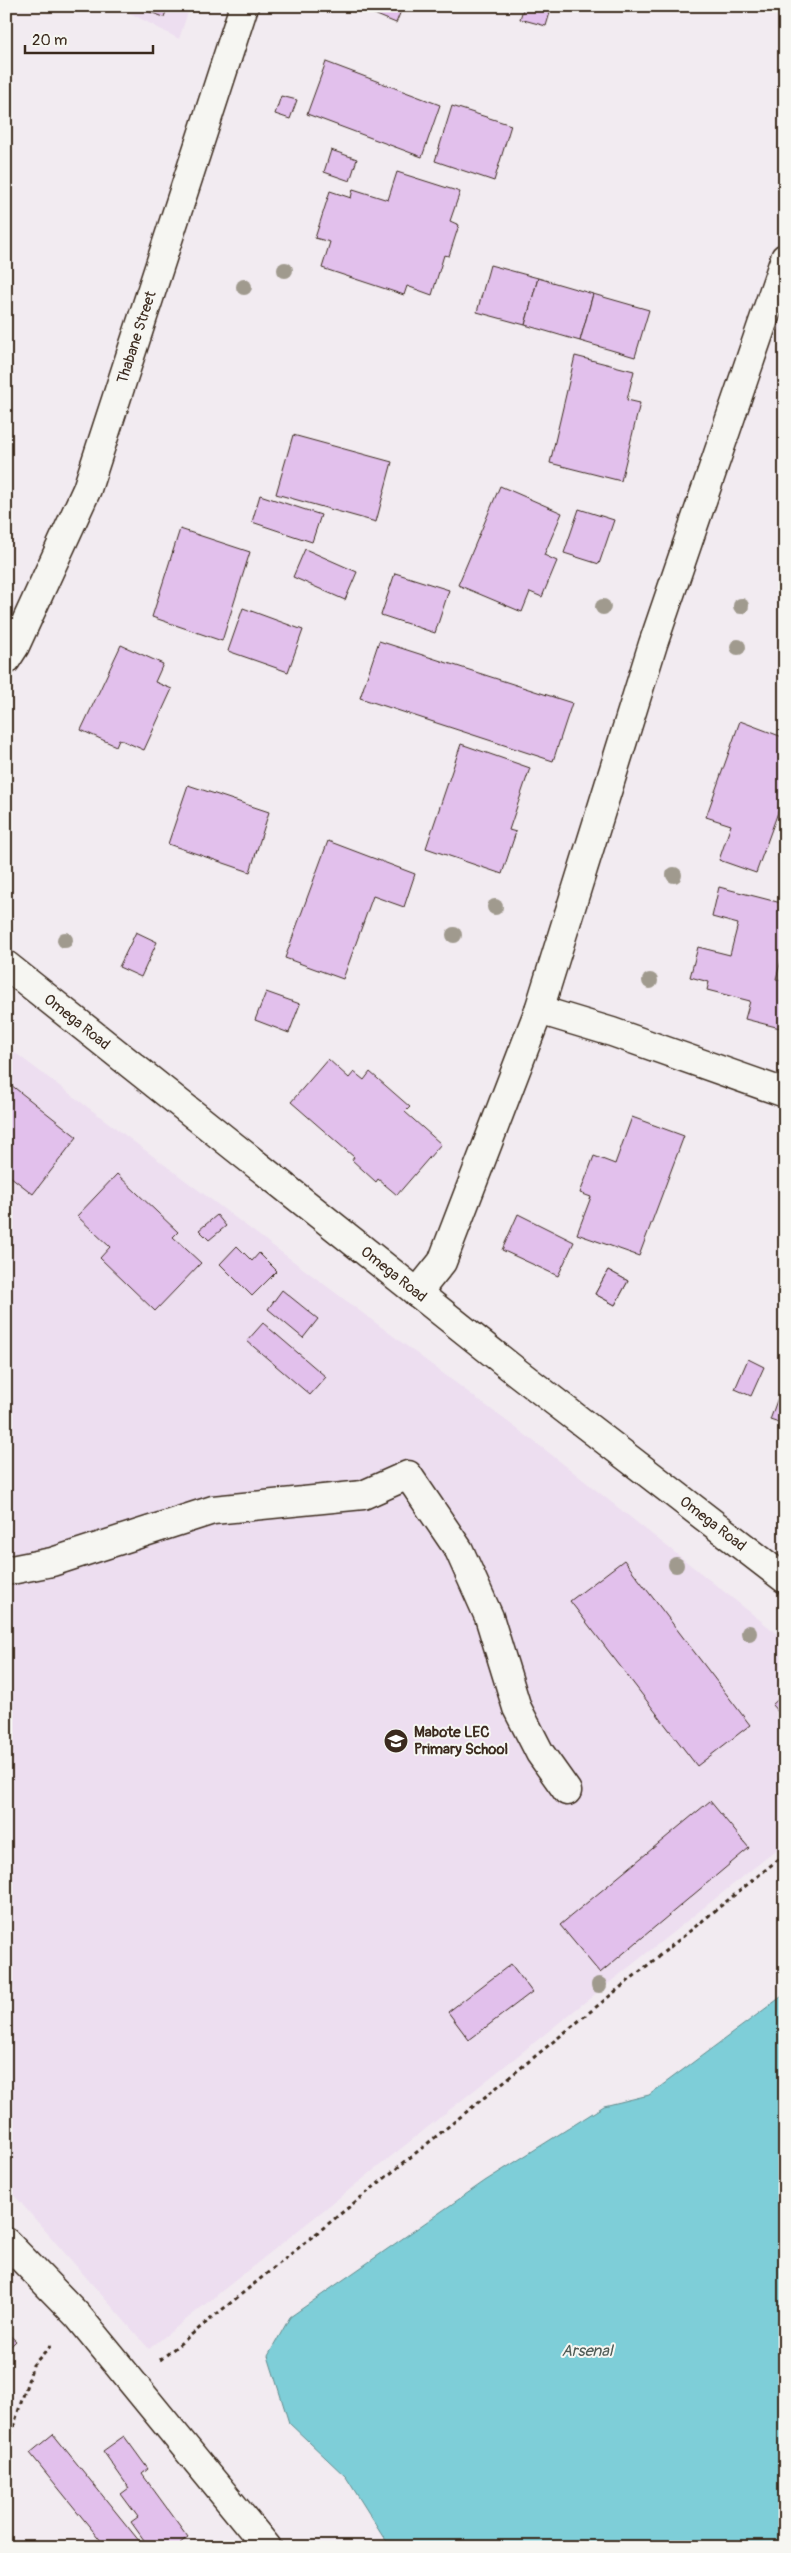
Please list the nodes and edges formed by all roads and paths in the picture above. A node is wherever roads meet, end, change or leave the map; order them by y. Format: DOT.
graph roads {
  1 [pos="244,6"];
  2 [pos="785,258"];
  3 [pos="776,315"];
  4 [pos="6,660"];
  5 [pos="6,965"];
  6 [pos="540,1010"];
  7 [pos="785,1094"];
  8 [pos="417,1293"];
  9 [pos="6,1571"];
  10 [pos="785,1579"];
  11 [pos="567,1791"];
  12 [pos="785,1854"];
  13 [pos="6,2242"];
  14 [pos="78,2316"];
  15 [pos="133,2382"];
  16 [pos="6,2450"];
  17 [pos="267,2547"];
  1 -- 4 [label="street, Thabane Street"];
  2 -- 3 [label="street"];
  3 -- 6 [label="street"];
  5 -- 8 [label="street, Omega Road"];
  6 -- 7 [label="street"];
  6 -- 8 [label="street"];
  8 -- 10 [label="street, Omega Road"];
  9 -- 11 [label="street"];
  12 -- 15 [label="path"];
  13 -- 14 [label="street"];
  14 -- 15 [label="street"];
  14 -- 16 [label="path"];
  15 -- 17 [label="street"];
}
